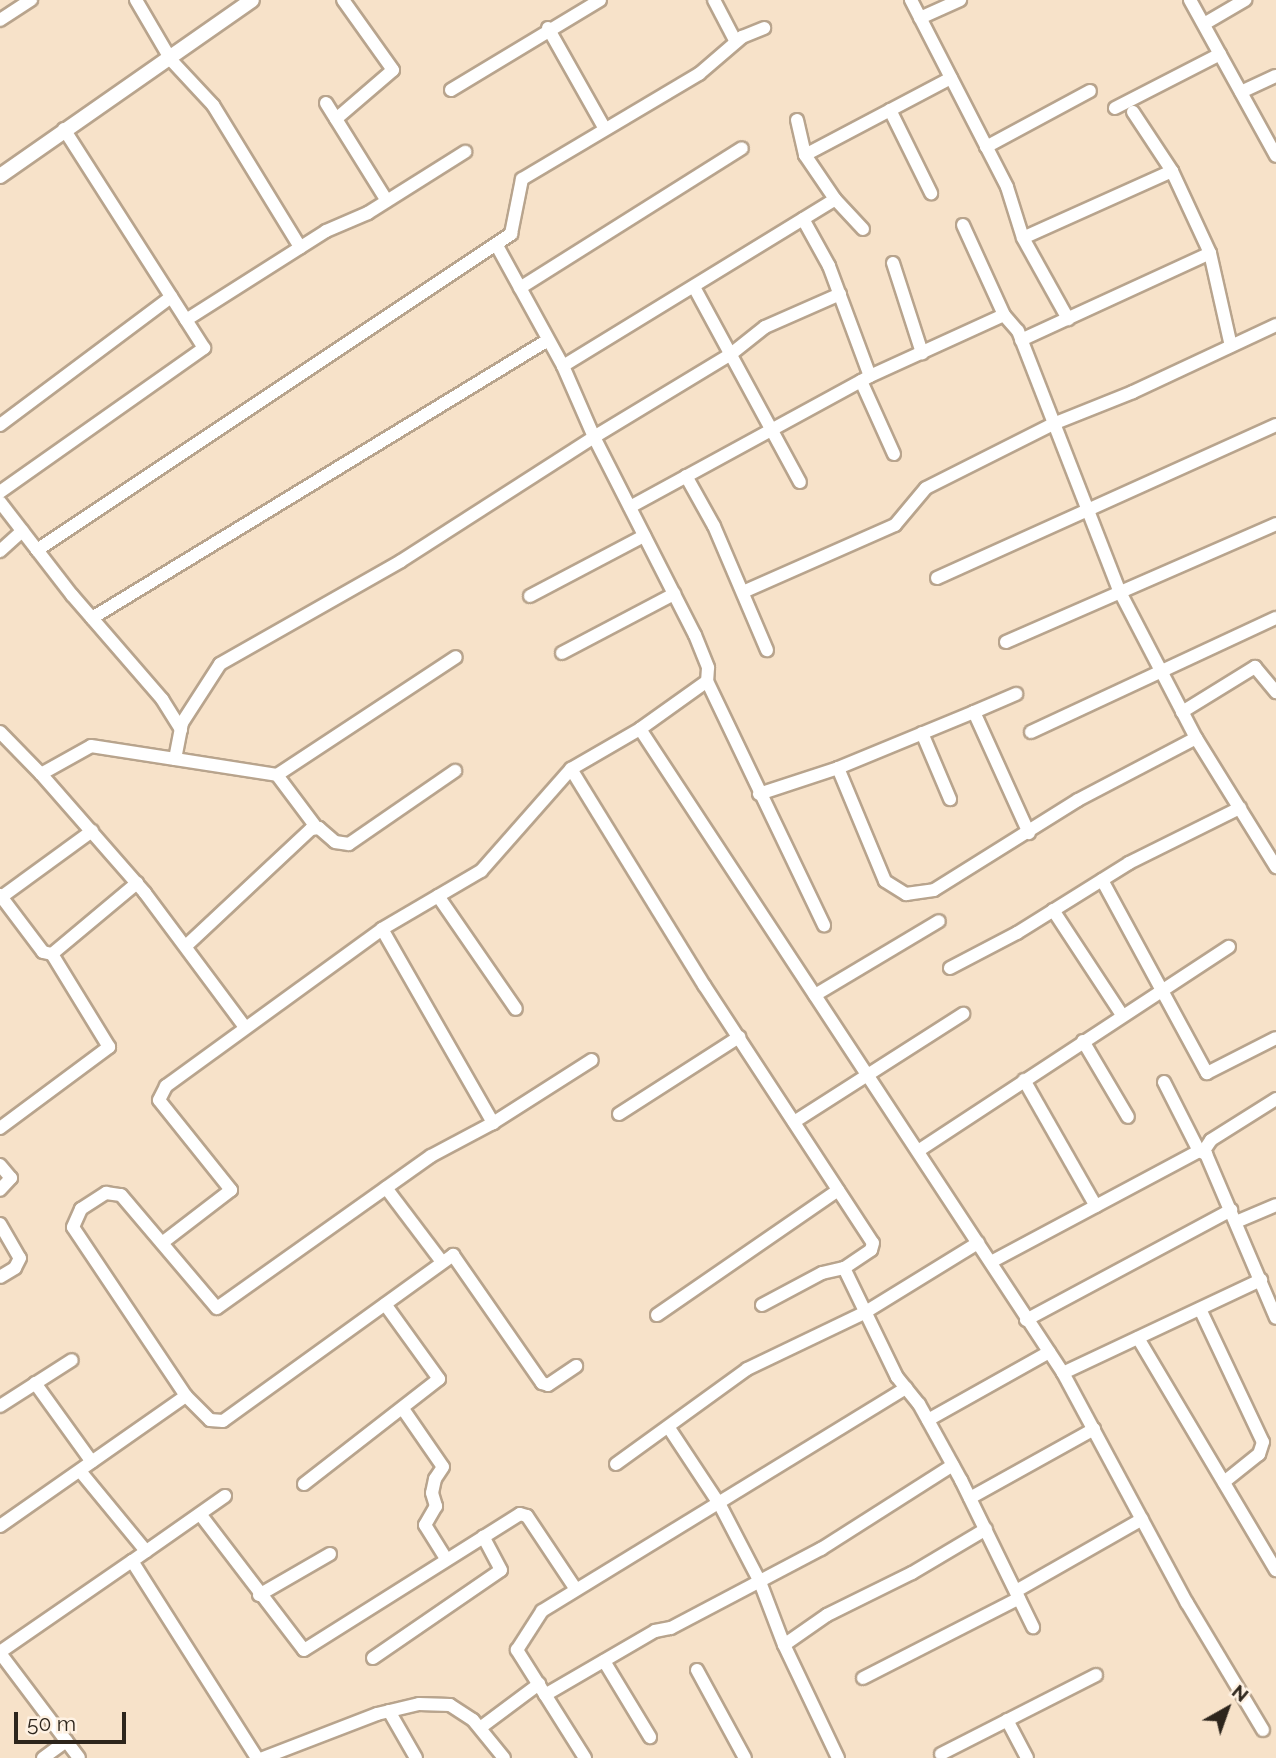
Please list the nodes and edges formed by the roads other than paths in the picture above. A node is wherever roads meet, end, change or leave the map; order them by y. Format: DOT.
graph roads {
  1 [pos="31,0"];
  2 [pos="136,0"];
  3 [pos="252,0"];
  4 [pos="343,0"];
  5 [pos="600,0"];
  6 [pos="714,0"];
  7 [pos="911,0"];
  8 [pos="960,0"];
  9 [pos="1191,0"];
  10 [pos="1245,0"];
  11 [pos="920,18"];
  12 [pos="0,20"];
  13 [pos="1204,24"];
  14 [pos="548,28"];
  15 [pos="764,28"];
  16 [pos="736,42"];
  17 [pos="1220,54"];
  18 [pos="171,60"];
  19 [pos="1276,76"];
  20 [pos="951,78"];
  21 [pos="451,90"];
  22 [pos="1090,91"];
  23 [pos="1241,92"];
  24 [pos="326,103"];
  25 [pos="1115,108"];
  26 [pos="890,110"];
  27 [pos="1133,112"];
  28 [pos="336,119"];
  29 [pos="797,120"];
  30 [pos="64,130"];
  31 [pos="605,130"];
  32 [pos="986,147"];
  33 [pos="743,148"];
  34 [pos="465,152"];
  35 [pos="805,155"];
  36 [pos="1276,156"];
  37 [pos="1172,172"];
  38 [pos="0,176"];
  39 [pos="931,193"];
  40 [pos="835,199"];
  41 [pos="387,201"];
  42 [pos="803,219"];
  43 [pos="963,225"];
  44 [pos="863,229"];
  45 [pos="1023,238"];
  46 [pos="495,244"];
  47 [pos="300,247"];
  48 [pos="1210,253"];
  49 [pos="893,263"];
  50 [pos="694,287"];
  51 [pos="520,288"];
  52 [pos="840,294"];
  53 [pos="171,297"];
  54 [pos="1004,315"];
  55 [pos="1068,319"];
  56 [pos="186,320"];
  57 [pos="1276,325"];
  58 [pos="548,340"];
  59 [pos="1021,340"];
  60 [pos="1231,346"];
  61 [pos="922,352"];
  62 [pos="731,354"];
  63 [pos="563,366"];
  64 [pos="865,379"];
  65 [pos="1053,424"];
  66 [pos="0,425"];
  67 [pos="1276,425"];
  68 [pos="769,431"];
  69 [pos="594,437"];
  70 [pos="894,454"];
  71 [pos="686,476"];
  72 [pos="800,482"];
  73 [pos="0,492"];
  74 [pos="0,502"];
  75 [pos="630,507"];
  76 [pos="1086,510"];
  77 [pos="1276,524"];
  78 [pos="22,531"];
  79 [pos="644,536"];
  80 [pos="37,550"];
  81 [pos="0,551"];
  82 [pos="937,578"];
  83 [pos="743,592"];
  84 [pos="1120,592"];
  85 [pos="674,594"];
  86 [pos="530,596"];
  87 [pos="92,618"];
  88 [pos="1276,618"];
  89 [pos="1006,642"];
  90 [pos="767,650"];
  91 [pos="562,653"];
  92 [pos="456,657"];
  93 [pos="1160,669"];
  94 [pos="707,681"];
  95 [pos="1276,692"];
  96 [pos="1016,694"];
  97 [pos="974,712"];
  98 [pos="1182,712"];
  99 [pos="640,729"];
  100 [pos="181,730"];
  101 [pos="0,732"];
  102 [pos="1031,732"];
  103 [pos="922,733"];
  104 [pos="1196,738"];
  105 [pos="175,759"];
  106 [pos="838,768"];
  107 [pos="571,769"];
  108 [pos="455,771"];
  109 [pos="41,774"];
  110 [pos="276,775"];
  111 [pos="759,794"];
  112 [pos="950,799"];
  113 [pos="1240,808"];
  114 [pos="316,827"];
  115 [pos="92,831"];
  116 [pos="1029,833"];
  117 [pos="1276,867"];
  118 [pos="1102,880"];
  119 [pos="137,883"];
  120 [pos="438,896"];
  121 [pos="1,897"];
  122 [pos="1053,910"];
  123 [pos="939,921"];
  124 [pos="824,925"];
  125 [pos="382,929"];
  126 [pos="187,945"];
  127 [pos="1229,947"];
  128 [pos="52,954"];
  129 [pos="950,968"];
  130 [pos="1163,989"];
  131 [pos="815,995"];
  132 [pos="516,1009"];
  133 [pos="963,1014"];
  134 [pos="1122,1015"];
  135 [pos="244,1026"];
  136 [pos="738,1037"];
  137 [pos="1276,1038"];
  138 [pos="1083,1041"];
  139 [pos="592,1060"];
  140 [pos="867,1074"];
  141 [pos="1024,1080"];
  142 [pos="1164,1082"];
  143 [pos="1276,1099"];
  144 [pos="619,1114"];
  145 [pos="1128,1117"];
  146 [pos="493,1122"];
  147 [pos="794,1122"];
  148 [pos="0,1128"];
  149 [pos="1201,1151"];
  150 [pos="918,1152"];
  151 [pos="0,1166"];
  152 [pos="386,1188"];
  153 [pos="0,1190"];
  154 [pos="838,1191"];
  155 [pos="1276,1205"];
  156 [pos="1096,1206"];
  157 [pos="1233,1216"];
  158 [pos="0,1224"];
  159 [pos="162,1243"];
  160 [pos="978,1243"];
  161 [pos="442,1262"];
  162 [pos="990,1262"];
  163 [pos="844,1268"];
  164 [pos="0,1277"];
  165 [pos="1261,1280"];
  166 [pos="1272,1295"];
  167 [pos="385,1304"];
  168 [pos="761,1305"];
  169 [pos="1200,1309"];
  170 [pos="864,1313"];
  171 [pos="657,1315"];
  172 [pos="1276,1318"];
  173 [pos="1026,1320"];
  174 [pos="1138,1338"];
  175 [pos="1049,1352"];
  176 [pos="72,1360"];
  177 [pos="576,1366"];
  178 [pos="1063,1373"];
  179 [pos="36,1383"];
  180 [pos="906,1388"];
  181 [pos="186,1396"];
  182 [pos="0,1406"];
  183 [pos="403,1409"];
  184 [pos="928,1420"];
  185 [pos="669,1428"];
  186 [pos="1094,1429"];
  187 [pos="92,1462"];
  188 [pos="616,1464"];
  189 [pos="953,1465"];
  190 [pos="80,1471"];
  191 [pos="1224,1482"];
  192 [pos="304,1484"];
  193 [pos="225,1496"];
  194 [pos="970,1497"];
  195 [pos="720,1505"];
  196 [pos="200,1514"];
  197 [pos="1142,1519"];
  198 [pos="0,1526"];
  199 [pos="986,1529"];
  200 [pos="483,1536"];
  201 [pos="146,1551"];
  202 [pos="330,1554"];
  203 [pos="446,1558"];
  204 [pos="132,1561"];
  205 [pos="1276,1570"];
  206 [pos="760,1582"];
  207 [pos="575,1588"];
  208 [pos="259,1595"];
  209 [pos="1018,1595"];
  210 [pos="1033,1627"];
  211 [pos="784,1645"];
  212 [pos="0,1652"];
  213 [pos="373,1658"];
  214 [pos="604,1661"];
  215 [pos="697,1670"];
  216 [pos="1096,1675"];
  217 [pos="863,1678"];
  218 [pos="542,1690"];
  219 [pos="389,1711"];
  220 [pos="1007,1720"];
  221 [pos="480,1728"];
  222 [pos="1262,1730"];
  223 [pos="650,1737"];
  224 [pos="66,1741"];
  225 [pos="941,1754"];
  226 [pos="43,1758"];
  227 [pos="79,1758"];
  228 [pos="257,1758"];
  229 [pos="263,1758"];
  230 [pos="416,1758"];
  231 [pos="504,1758"];
  232 [pos="585,1758"];
  233 [pos="745,1758"];
  234 [pos="838,1758"];
  235 [pos="1027,1758"];
  1 -- 12 [label="street"];
  2 -- 18 [label="street"];
  3 -- 18 [label="street"];
  4 -- 28 [label="street"];
  5 -- 14 [label="street"];
  6 -- 16 [label="street"];
  7 -- 11 [label="street"];
  8 -- 11 [label="street"];
  9 -- 13 [label="street"];
  10 -- 13 [label="street"];
  11 -- 20 [label="street"];
  13 -- 17 [label="street"];
  14 -- 21 [label="street"];
  14 -- 31 [label="street"];
  15 -- 16 [label="street"];
  16 -- 31 [label="street"];
  17 -- 23 [label="street"];
  17 -- 25 [label="street"];
  18 -- 30 [label="street"];
  18 -- 47 [label="street"];
  19 -- 23 [label="street"];
  20 -- 26 [label="street"];
  20 -- 32 [label="street"];
  22 -- 32 [label="street"];
  23 -- 36 [label="street"];
  24 -- 28 [label="street"];
  26 -- 35 [label="street"];
  26 -- 39 [label="street"];
  27 -- 37 [label="street"];
  28 -- 41 [label="street"];
  29 -- 35 [label="street"];
  30 -- 38 [label="street"];
  30 -- 53 [label="street"];
  31 -- 46 [label="street"];
  32 -- 45 [label="street"];
  33 -- 51 [label="street"];
  34 -- 41 [label="street"];
  35 -- 40 [label="street"];
  37 -- 45 [label="street"];
  37 -- 48 [label="street"];
  40 -- 42 [label="street"];
  40 -- 44 [label="street"];
  41 -- 47 [label="street"];
  42 -- 50 [label="street"];
  42 -- 52 [label="street"];
  43 -- 54 [label="street"];
  45 -- 55 [label="street"];
  46 -- 51 [label="street"];
  46 -- 80 [label="street"];
  47 -- 56 [label="street"];
  48 -- 55 [label="street"];
  48 -- 60 [label="street"];
  49 -- 61 [label="street"];
  50 -- 62 [label="street"];
  50 -- 63 [label="street"];
  51 -- 58 [label="street"];
  52 -- 62 [label="street"];
  52 -- 64 [label="street"];
  53 -- 56 [label="street"];
  53 -- 66 [label="street"];
  54 -- 59 [label="street"];
  54 -- 61 [label="street"];
  55 -- 59 [label="street"];
  56 -- 73 [label="street"];
  57 -- 60 [label="street"];
  58 -- 63 [label="street"];
  58 -- 87 [label="street"];
  59 -- 65 [label="street"];
  60 -- 65 [label="street"];
  61 -- 64 [label="street"];
  62 -- 68 [label="street"];
  62 -- 69 [label="street"];
  63 -- 69 [label="street"];
  64 -- 68 [label="street"];
  64 -- 70 [label="street"];
  65 -- 76 [label="street"];
  65 -- 83 [label="street"];
  67 -- 76 [label="street"];
  68 -- 71 [label="street"];
  68 -- 72 [label="street"];
  69 -- 75 [label="street"];
  69 -- 100 [label="street"];
  71 -- 75 [label="street"];
  71 -- 83 [label="street"];
  74 -- 78 [label="street"];
  75 -- 79 [label="street"];
  76 -- 82 [label="street"];
  76 -- 84 [label="street"];
  77 -- 84 [label="street"];
  78 -- 80 [label="street"];
  78 -- 81 [label="street"];
  79 -- 85 [label="street"];
  79 -- 86 [label="street"];
  80 -- 87 [label="street"];
  83 -- 90 [label="street"];
  84 -- 89 [label="street"];
  84 -- 93 [label="street"];
  85 -- 91 [label="street"];
  85 -- 94 [label="street"];
  87 -- 100 [label="street"];
  88 -- 93 [label="street"];
  92 -- 110 [label="street"];
  93 -- 98 [label="street"];
  93 -- 102 [label="street"];
  94 -- 99 [label="street"];
  94 -- 111 [label="street"];
  95 -- 98 [label="street"];
  96 -- 97 [label="street"];
  97 -- 103 [label="street"];
  97 -- 116 [label="street"];
  98 -- 104 [label="street"];
  99 -- 107 [label="street"];
  99 -- 131 [label="street"];
  100 -- 105 [label="street"];
  101 -- 109 [label="street"];
  103 -- 106 [label="street"];
  103 -- 112 [label="street"];
  104 -- 113 [label="street"];
  104 -- 116 [label="street"];
  105 -- 109 [label="street"];
  105 -- 110 [label="street"];
  106 -- 111 [label="street"];
  106 -- 116 [label="street"];
  107 -- 120 [label="street"];
  107 -- 136 [label="street"];
  108 -- 114 [label="street"];
  109 -- 115 [label="street"];
  110 -- 114 [label="street"];
  111 -- 124 [label="street"];
  113 -- 117 [label="street"];
  113 -- 118 [label="street"];
  114 -- 126 [label="street"];
  115 -- 119 [label="street"];
  115 -- 121 [label="street"];
  118 -- 122 [label="street"];
  118 -- 130 [label="street"];
  119 -- 126 [label="street"];
  119 -- 128 [label="street"];
  120 -- 125 [label="street"];
  120 -- 132 [label="street"];
  121 -- 128 [label="street"];
  122 -- 129 [label="street"];
  122 -- 134 [label="street"];
  123 -- 131 [label="street"];
  125 -- 135 [label="street"];
  125 -- 146 [label="street"];
  126 -- 135 [label="street"];
  127 -- 130 [label="street"];
  128 -- 148 [label="street"];
  130 -- 134 [label="street"];
  130 -- 137 [label="street"];
  131 -- 140 [label="street"];
  133 -- 140 [label="street"];
  134 -- 138 [label="street"];
  135 -- 159 [label="street"];
  136 -- 144 [label="street"];
  136 -- 147 [label="street"];
  138 -- 141 [label="street"];
  138 -- 145 [label="street"];
  139 -- 146 [label="street"];
  140 -- 147 [label="street"];
  140 -- 150 [label="street"];
  141 -- 150 [label="street"];
  141 -- 156 [label="street"];
  142 -- 149 [label="street"];
  143 -- 149 [label="street"];
  146 -- 152 [label="street"];
  147 -- 154 [label="street"];
  149 -- 156 [label="street"];
  149 -- 157 [label="street"];
  150 -- 160 [label="street"];
  151 -- 153 [label="street"];
  152 -- 159 [label="street"];
  152 -- 161 [label="street"];
  154 -- 163 [label="street"];
  154 -- 171 [label="street"];
  155 -- 157 [label="street"];
  156 -- 162 [label="street"];
  157 -- 165 [label="street"];
  157 -- 173 [label="street"];
  158 -- 164 [label="street"];
  159 -- 181 [label="street"];
  160 -- 162 [label="street"];
  160 -- 170 [label="street"];
  161 -- 167 [label="street"];
  161 -- 177 [label="street"];
  162 -- 173 [label="street"];
  163 -- 168 [label="street"];
  163 -- 170 [label="street"];
  165 -- 166 [label="street"];
  165 -- 169 [label="street"];
  166 -- 172 [label="street"];
  167 -- 181 [label="street"];
  167 -- 183 [label="street"];
  169 -- 174 [label="street"];
  169 -- 191 [label="street"];
  170 -- 180 [label="street"];
  170 -- 185 [label="street"];
  173 -- 175 [label="street"];
  174 -- 178 [label="street"];
  174 -- 191 [label="street"];
  175 -- 178 [label="street"];
  175 -- 184 [label="street"];
  176 -- 179 [label="street"];
  178 -- 186 [label="street"];
  179 -- 182 [label="street"];
  179 -- 187 [label="street"];
  180 -- 184 [label="street"];
  180 -- 195 [label="street"];
  181 -- 187 [label="street"];
  183 -- 192 [label="street"];
  183 -- 203 [label="street"];
  184 -- 189 [label="street"];
  185 -- 188 [label="street"];
  185 -- 195 [label="street"];
  186 -- 194 [label="street"];
  186 -- 197 [label="street"];
  187 -- 190 [label="street"];
  189 -- 194 [label="street"];
  189 -- 206 [label="street"];
  190 -- 198 [label="street"];
  190 -- 201 [label="street"];
  191 -- 205 [label="street"];
  193 -- 196 [label="street"];
  194 -- 199 [label="street"];
  195 -- 206 [label="street"];
  195 -- 207 [label="street"];
  196 -- 201 [label="street"];
  196 -- 208 [label="street"];
  197 -- 209 [label="street"];
  197 -- 222 [label="street"];
  199 -- 209 [label="street"];
  199 -- 211 [label="street"];
  200 -- 203 [label="street"];
  200 -- 207 [label="street"];
  200 -- 213 [label="street"];
  201 -- 204 [label="street"];
  202 -- 208 [label="street"];
  203 -- 208 [label="street"];
  204 -- 212 [label="street"];
  204 -- 228 [label="street"];
  206 -- 211 [label="street"];
  206 -- 214 [label="street"];
  207 -- 218 [label="street"];
  209 -- 210 [label="street"];
  209 -- 217 [label="street"];
  211 -- 234 [label="street"];
  212 -- 224 [label="street"];
  214 -- 218 [label="street"];
  214 -- 223 [label="street"];
  215 -- 233 [label="street"];
  216 -- 220 [label="street"];
  218 -- 221 [label="street"];
  218 -- 232 [label="street"];
  219 -- 221 [label="street"];
  219 -- 229 [label="street"];
  219 -- 230 [label="street"];
  220 -- 225 [label="street"];
  220 -- 235 [label="street"];
  221 -- 231 [label="street"];
  224 -- 226 [label="street"];
  224 -- 227 [label="street"];
}
